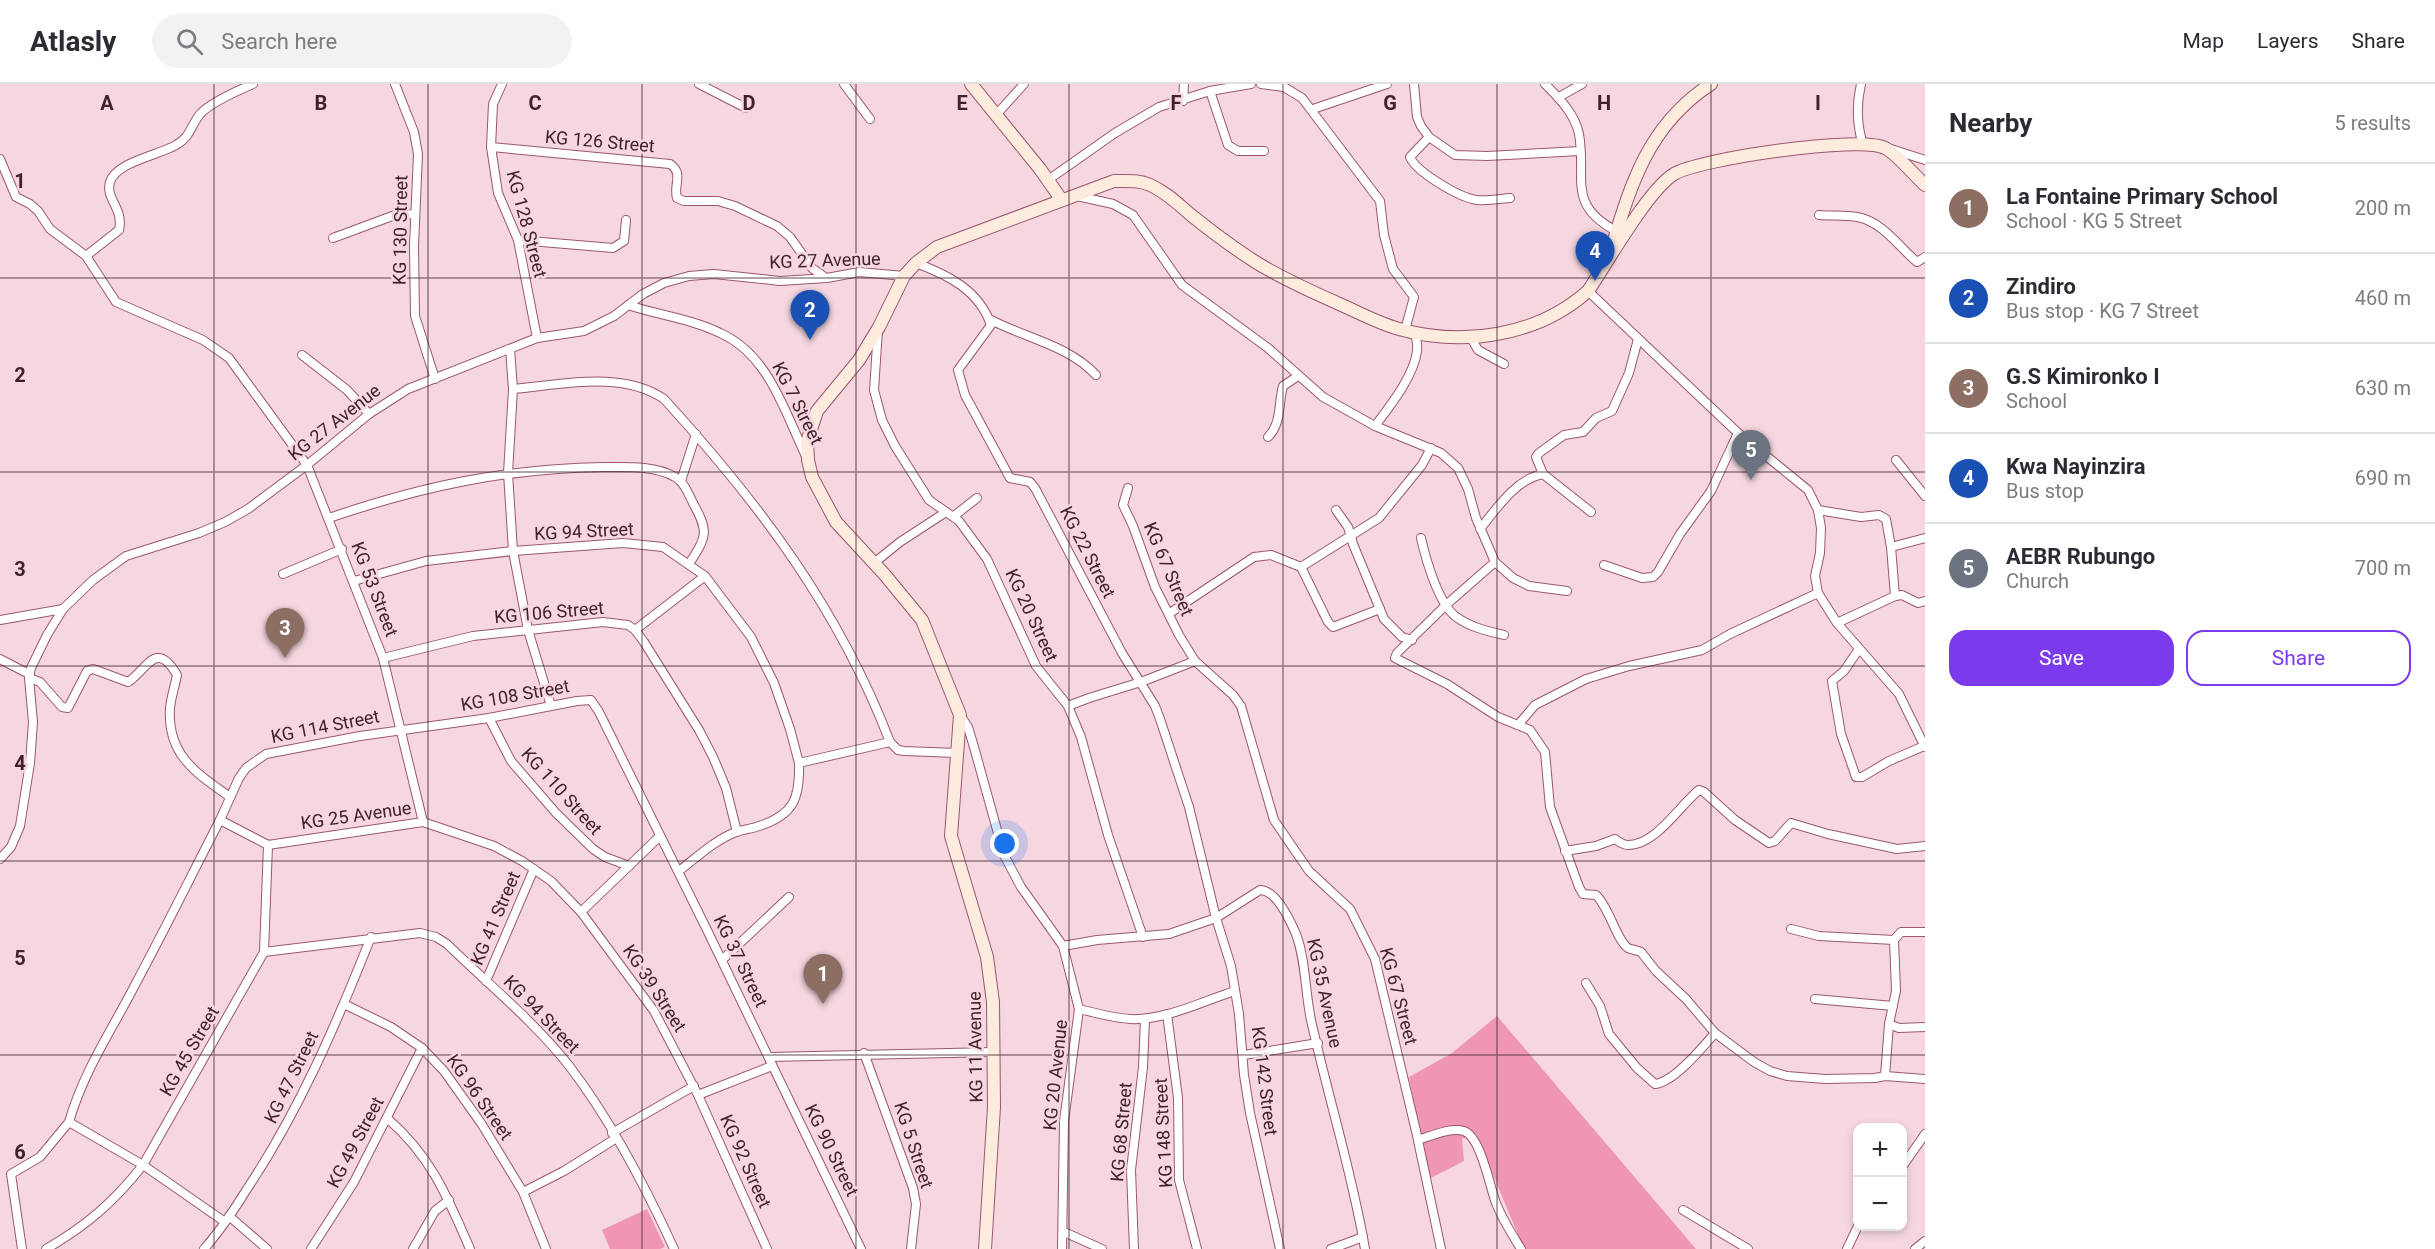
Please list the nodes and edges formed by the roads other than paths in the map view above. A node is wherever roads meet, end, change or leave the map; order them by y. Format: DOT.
graph roads {
  1 [pos="253,84"];
  2 [pos="395,84"];
  3 [pos="502,84"];
  4 [pos="699,84"];
  5 [pos="844,84"];
  6 [pos="971,84"];
  7 [pos="1024,84"];
  8 [pos="1184,84"];
  9 [pos="1251,84"];
  10 [pos="1261,84"];
  11 [pos="1387,84"];
  12 [pos="1414,84"];
  13 [pos="1545,84"];
  14 [pos="1582,84"];
  15 [pos="1711,84"];
  16 [pos="1860,84"];
  17 [pos="1210,92"];
  18 [pos="1559,98"];
  19 [pos="1183,101"];
  20 [pos="746,108"];
  21 [pos="1313,109"];
  22 [pos="996,115"];
  23 [pos="870,119"];
  24 [pos="1429,136"];
  25 [pos="1863,146"];
  26 [pos="491,147"];
  27 [pos="1884,147"];
  28 [pos="1263,151"];
  29 [pos="1580,151"];
  30 [pos="0,159"];
  31 [pos="1925,159"];
  32 [pos="1048,180"];
  33 [pos="1925,185"];
  34 [pos="1074,195"];
  35 [pos="1510,198"];
  36 [pos="1061,199"];
  37 [pos="415,214"];
  38 [pos="1819,215"];
  39 [pos="626,220"];
  40 [pos="1616,231"];
  41 [pos="333,238"];
  42 [pos="518,240"];
  43 [pos="86,256"];
  44 [pos="1925,257"];
  45 [pos="916,263"];
  46 [pos="1602,270"];
  47 [pos="904,276"];
  48 [pos="826,278"];
  49 [pos="1588,291"];
  50 [pos="628,305"];
  51 [pos="989,319"];
  52 [pos="879,327"];
  53 [pos="1410,331"];
  54 [pos="1470,336"];
  55 [pos="537,338"];
  56 [pos="1638,339"];
  57 [pos="510,349"];
  58 [pos="302,356"];
  59 [pos="1504,364"];
  60 [pos="1096,375"];
  61 [pos="1298,376"];
  62 [pos="435,379"];
  63 [pos="513,389"];
  64 [pos="369,414"];
  65 [pos="1375,426"];
  66 [pos="1738,433"];
  67 [pos="696,434"];
  68 [pos="1268,437"];
  69 [pos="1431,448"];
  70 [pos="808,460"];
  71 [pos="1896,460"];
  72 [pos="307,465"];
  73 [pos="508,472"];
  74 [pos="1543,474"];
  75 [pos="681,481"];
  76 [pos="1128,488"];
  77 [pos="1925,496"];
  78 [pos="977,498"];
  79 [pos="1336,510"];
  80 [pos="1818,510"];
  81 [pos="1591,512"];
  82 [pos="950,514"];
  83 [pos="329,518"];
  84 [pos="1480,529"];
  85 [pos="1350,534"];
  86 [pos="1421,538"];
  87 [pos="1925,538"];
  88 [pos="1892,547"];
  89 [pos="342,549"];
  90 [pos="513,551"];
  91 [pos="1495,562"];
  92 [pos="874,563"];
  93 [pos="689,564"];
  94 [pos="1604,565"];
  95 [pos="1301,567"];
  96 [pos="283,574"];
  97 [pos="705,576"];
  98 [pos="354,581"];
  99 [pos="1567,591"];
  100 [pos="1818,593"];
  101 [pos="1895,596"];
  102 [pos="1925,601"];
  103 [pos="1446,605"];
  104 [pos="63,609"];
  105 [pos="1380,609"];
  106 [pos="1170,613"];
  107 [pos="0,620"];
  108 [pos="1837,623"];
  109 [pos="528,630"];
  110 [pos="635,630"];
  111 [pos="1504,635"];
  112 [pos="1412,640"];
  113 [pos="1859,649"];
  114 [pos="383,658"];
  115 [pos="0,659"];
  116 [pos="1195,661"];
  117 [pos="29,676"];
  118 [pos="1141,682"];
  119 [pos="551,706"];
  120 [pos="1068,706"];
  121 [pos="960,715"];
  122 [pos="489,718"];
  123 [pos="1518,725"];
  124 [pos="401,729"];
  125 [pos="890,742"];
  126 [pos="1925,746"];
  127 [pos="957,753"];
  128 [pos="799,763"];
  129 [pos="230,797"];
  130 [pos="220,820"];
  131 [pos="423,822"];
  132 [pos="737,832"];
  133 [pos="660,836"];
  134 [pos="267,845"];
  135 [pos="1925,846"];
  136 [pos="1565,851"];
  137 [pos="0,859"];
  138 [pos="629,866"];
  139 [pos="534,869"];
  140 [pos="678,871"];
  141 [pos="789,897"];
  142 [pos="581,912"];
  143 [pos="1216,918"];
  144 [pos="1791,929"];
  145 [pos="1925,932"];
  146 [pos="371,937"];
  147 [pos="1143,937"];
  148 [pos="1894,940"];
  149 [pos="1063,946"];
  150 [pos="264,952"];
  151 [pos="722,960"];
  152 [pos="486,981"];
  153 [pos="1587,982"];
  154 [pos="1235,991"];
  155 [pos="1815,999"];
  156 [pos="344,1005"];
  157 [pos="1893,1006"];
  158 [pos="1079,1009"];
  159 [pos="1167,1014"];
  160 [pos="1145,1019"];
  161 [pos="1889,1024"];
  162 [pos="1925,1027"];
  163 [pos="1714,1033"];
  164 [pos="1318,1043"];
  165 [pos="422,1048"];
  166 [pos="994,1052"];
  167 [pos="864,1053"];
  168 [pos="1244,1055"];
  169 [pos="771,1061"];
  170 [pos="1885,1076"];
  171 [pos="1925,1079"];
  172 [pos="694,1086"];
  173 [pos="698,1095"];
  174 [pos="388,1119"];
  175 [pos="69,1122"];
  176 [pos="1925,1134"];
  177 [pos="614,1136"];
  178 [pos="1418,1140"];
  179 [pos="1907,1160"];
  180 [pos="142,1165"];
  181 [pos="0,1174"];
  182 [pos="11,1174"];
  183 [pos="523,1192"];
  184 [pos="449,1200"];
  185 [pos="1683,1210"];
  186 [pos="227,1219"];
  187 [pos="1856,1231"];
  188 [pos="1064,1232"];
  189 [pos="1363,1237"];
  190 [pos="1925,1241"];
  191 [pos="22,1249"];
  192 [pos="46,1249"];
  193 [pos="204,1249"];
  194 [pos="267,1249"];
  195 [pos="311,1249"];
  196 [pos="413,1249"];
  197 [pos="471,1249"];
  198 [pos="546,1249"];
  199 [pos="674,1249"];
  200 [pos="767,1249"];
  201 [pos="861,1249"];
  202 [pos="911,1249"];
  203 [pos="985,1249"];
  204 [pos="1062,1249"];
  205 [pos="1102,1249"];
  206 [pos="1134,1249"];
  207 [pos="1197,1249"];
  208 [pos="1280,1249"];
  209 [pos="1331,1249"];
  210 [pos="1365,1249"];
  211 [pos="1441,1249"];
  212 [pos="1521,1249"];
  213 [pos="1748,1249"];
  214 [pos="1847,1249"];
  215 [pos="1915,1249"];
  1 -- 43 [label="street"];
  2 -- 37 [label="street, KG 130 Street"];
  3 -- 26 [label="street, KG 128 Street"];
  4 -- 20 [label="street"];
  5 -- 23 [label="street"];
  6 -- 22 [label="main road"];
  7 -- 22 [label="street"];
  8 -- 19 [label="street"];
  9 -- 17 [label="street"];
  10 -- 21 [label="street"];
  11 -- 21 [label="street"];
  12 -- 24 [label="street"];
  13 -- 18 [label="street"];
  14 -- 18 [label="street"];
  15 -- 40 [label="main road"];
  16 -- 25 [label="street"];
  17 -- 19 [label="street"];
  17 -- 28 [label="street"];
  18 -- 29 [label="street"];
  19 -- 32 [label="street"];
  21 -- 53 [label="street"];
  22 -- 32 [label="main road"];
  24 -- 29 [label="street"];
  24 -- 35 [label="street"];
  25 -- 27 [label="main road"];
  25 -- 46 [label="main road"];
  26 -- 42 [label="street, KG 128 Street"];
  26 -- 48 [label="street, KG 126 Street"];
  27 -- 31 [label="street"];
  27 -- 33 [label="main road"];
  29 -- 40 [label="street"];
  30 -- 43 [label="street"];
  32 -- 36 [label="main road"];
  34 -- 36 [label="main road"];
  34 -- 53 [label="main road"];
  34 -- 61 [label="street"];
  36 -- 45 [label="main road"];
  37 -- 41 [label="street"];
  37 -- 62 [label="street, KG 130 Street"];
  38 -- 44 [label="street"];
  39 -- 42 [label="street"];
  40 -- 46 [label="main road"];
  42 -- 55 [label="street, KG 128 Street"];
  43 -- 72 [label="street, KG 53 Street"];
  45 -- 47 [label="main road"];
  45 -- 51 [label="street"];
  46 -- 49 [label="main road"];
  47 -- 48 [label="street, KG 27 Avenue"];
  47 -- 52 [label="main road"];
  48 -- 50 [label="street, KG 27 Avenue"];
  49 -- 54 [label="main road"];
  49 -- 56 [label="street"];
  50 -- 55 [label="street, KG 27 Avenue"];
  50 -- 70 [label="street, KG 7 Street"];
  51 -- 60 [label="street"];
  51 -- 118 [label="street, KG 22 Street"];
  52 -- 70 [label="main road"];
  52 -- 82 [label="street, KG 20 Street"];
  53 -- 54 [label="main road"];
  53 -- 65 [label="street"];
  54 -- 59 [label="street"];
  55 -- 57 [label="street, KG 27 Avenue"];
  56 -- 66 [label="street"];
  56 -- 74 [label="street"];
  57 -- 62 [label="street, KG 27 Avenue"];
  57 -- 63 [label="street"];
  58 -- 64 [label="street"];
  61 -- 65 [label="street"];
  61 -- 68 [label="street"];
  62 -- 64 [label="street, KG 27 Avenue"];
  63 -- 67 [label="street"];
  63 -- 73 [label="street"];
  64 -- 72 [label="street, KG 27 Avenue"];
  65 -- 69 [label="street"];
  66 -- 80 [label="street"];
  66 -- 94 [label="street"];
  67 -- 75 [label="street"];
  67 -- 125 [label="street"];
  69 -- 84 [label="street"];
  69 -- 85 [label="street"];
  70 -- 92 [label="main road"];
  71 -- 77 [label="street"];
  72 -- 83 [label="street, KG 53 Street"];
  72 -- 104 [label="street, KG 27 Avenue"];
  73 -- 75 [label="street"];
  73 -- 83 [label="street"];
  73 -- 90 [label="street"];
  74 -- 81 [label="street"];
  74 -- 84 [label="street"];
  75 -- 93 [label="street"];
  76 -- 106 [label="street, KG 67 Street"];
  78 -- 82 [label="street"];
  79 -- 85 [label="street"];
  80 -- 88 [label="street"];
  80 -- 100 [label="street"];
  82 -- 92 [label="street"];
  82 -- 120 [label="street, KG 20 Street"];
  83 -- 89 [label="street, KG 53 Street"];
  84 -- 91 [label="street"];
  85 -- 95 [label="street"];
  85 -- 105 [label="street"];
  86 -- 103 [label="street"];
  87 -- 88 [label="street"];
  88 -- 101 [label="street"];
  89 -- 96 [label="street"];
  89 -- 98 [label="street, KG 53 Street"];
  90 -- 93 [label="street, KG 94 Street"];
  90 -- 98 [label="street, KG 94 Street"];
  90 -- 109 [label="street"];
  91 -- 99 [label="street"];
  91 -- 103 [label="street"];
  92 -- 121 [label="main road"];
  93 -- 97 [label="street, KG 94 Street"];
  95 -- 105 [label="street"];
  95 -- 106 [label="street"];
  97 -- 110 [label="street"];
  97 -- 128 [label="street, KG 94 Street"];
  98 -- 114 [label="street, KG 53 Street"];
  100 -- 108 [label="street"];
  100 -- 123 [label="street"];
  101 -- 102 [label="street"];
  101 -- 108 [label="street"];
  103 -- 111 [label="street"];
  103 -- 112 [label="street"];
  104 -- 107 [label="street"];
  104 -- 117 [label="street, KG 27 Avenue"];
  105 -- 112 [label="street"];
  106 -- 116 [label="street, KG 67 Street"];
  108 -- 113 [label="street"];
  109 -- 110 [label="street, KG 106 Street"];
  109 -- 114 [label="street, KG 106 Street"];
  109 -- 119 [label="street"];
  110 -- 132 [label="street"];
  112 -- 123 [label="street"];
  113 -- 126 [label="street"];
  113 -- 126 [label="street"];
  114 -- 124 [label="street, KG 53 Street"];
  115 -- 117 [label="street"];
  116 -- 118 [label="street"];
  116 -- 178 [label="street, KG 67 Street"];
  117 -- 129 [label="street"];
  117 -- 137 [label="street, KG 27 Avenue"];
  118 -- 120 [label="street"];
  118 -- 143 [label="street, KG 22 Street"];
  119 -- 122 [label="street, KG 108 Street"];
  119 -- 133 [label="street, KG 108 Street"];
  120 -- 147 [label="street, KG 20 Street"];
  121 -- 127 [label="main road, KG 11 Avenue"];
  121 -- 149 [label="street, KG 20 Avenue"];
  122 -- 124 [label="street, KG 108 Street"];
  122 -- 138 [label="street, KG 110 Street"];
  123 -- 136 [label="street"];
  124 -- 129 [label="street, KG 114 Street"];
  124 -- 131 [label="street, KG 53 Street"];
  125 -- 127 [label="street"];
  125 -- 128 [label="street"];
  127 -- 166 [label="main road, KG 11 Avenue"];
  128 -- 132 [label="street"];
  129 -- 130 [label="street, KG 114 Street"];
  130 -- 134 [label="street"];
  130 -- 175 [label="street"];
  131 -- 134 [label="street, KG 25 Avenue"];
  131 -- 139 [label="street, KG 25 Avenue"];
  132 -- 140 [label="street"];
  133 -- 138 [label="street"];
  133 -- 140 [label="street"];
  134 -- 150 [label="street"];
  135 -- 136 [label="street"];
  136 -- 163 [label="street"];
  138 -- 142 [label="street"];
  139 -- 142 [label="street, KG 25 Avenue"];
  139 -- 152 [label="street, KG 41 Street"];
  140 -- 151 [label="street, KG 37 Street"];
  141 -- 151 [label="street"];
  142 -- 172 [label="street, KG 39 Street"];
  143 -- 147 [label="street, KG 35 Avenue"];
  143 -- 154 [label="street, KG 142 Street"];
  143 -- 164 [label="street, KG 35 Avenue"];
  144 -- 148 [label="street"];
  145 -- 148 [label="street"];
  146 -- 150 [label="street, KG 94 Street"];
  146 -- 152 [label="street, KG 94 Street"];
  146 -- 156 [label="street, KG 47 Street"];
  147 -- 149 [label="street, KG 35 Avenue"];
  148 -- 157 [label="street"];
  149 -- 158 [label="street, KG 20 Avenue"];
  150 -- 180 [label="street, KG 45 Street"];
  151 -- 169 [label="street, KG 37 Street"];
  152 -- 177 [label="street, KG 94 Street"];
  153 -- 163 [label="street"];
  154 -- 159 [label="street"];
  154 -- 168 [label="street, KG 142 Street"];
  155 -- 157 [label="street"];
  156 -- 165 [label="street, KG 96 Street"];
  156 -- 186 [label="street, KG 47 Street"];
  157 -- 161 [label="street"];
  158 -- 160 [label="street"];
  158 -- 188 [label="street, KG 20 Avenue"];
  159 -- 160 [label="street"];
  159 -- 207 [label="street, KG 148 Street"];
  160 -- 206 [label="street, KG 68 Street"];
  161 -- 162 [label="street"];
  161 -- 170 [label="street"];
  163 -- 170 [label="street"];
  164 -- 168 [label="street"];
  164 -- 189 [label="street, KG 35 Avenue"];
  165 -- 174 [label="street, KG 49 Street"];
  165 -- 183 [label="street, KG 96 Street"];
  166 -- 167 [label="street"];
  166 -- 203 [label="main road, KG 11 Avenue"];
  167 -- 169 [label="street"];
  167 -- 202 [label="street, KG 5 Street"];
  168 -- 208 [label="street, KG 142 Street"];
  169 -- 173 [label="street"];
  169 -- 201 [label="street, KG 90 Street"];
  170 -- 171 [label="street"];
  172 -- 173 [label="street, KG 92 Street"];
  172 -- 177 [label="street"];
  173 -- 200 [label="street, KG 92 Street"];
  174 -- 184 [label="street"];
  174 -- 195 [label="street, KG 49 Street"];
  175 -- 180 [label="street"];
  175 -- 182 [label="street"];
  176 -- 179 [label="street"];
  177 -- 183 [label="street"];
  177 -- 199 [label="street, KG 94 Street"];
  178 -- 211 [label="street, KG 67 Street"];
  178 -- 212 [label="street"];
  180 -- 186 [label="street"];
  180 -- 192 [label="street, KG 45 Street"];
  181 -- 182 [label="street"];
  182 -- 191 [label="street"];
  183 -- 198 [label="street, KG 96 Street"];
  184 -- 196 [label="street"];
  184 -- 197 [label="street"];
  185 -- 213 [label="street"];
  186 -- 193 [label="street, KG 47 Street"];
  186 -- 194 [label="street"];
  187 -- 214 [label="street"];
  188 -- 204 [label="street, KG 20 Avenue"];
  188 -- 205 [label="street"];
  189 -- 209 [label="street"];
  189 -- 210 [label="street, KG 35 Avenue"];
  190 -- 215 [label="street"];
}
